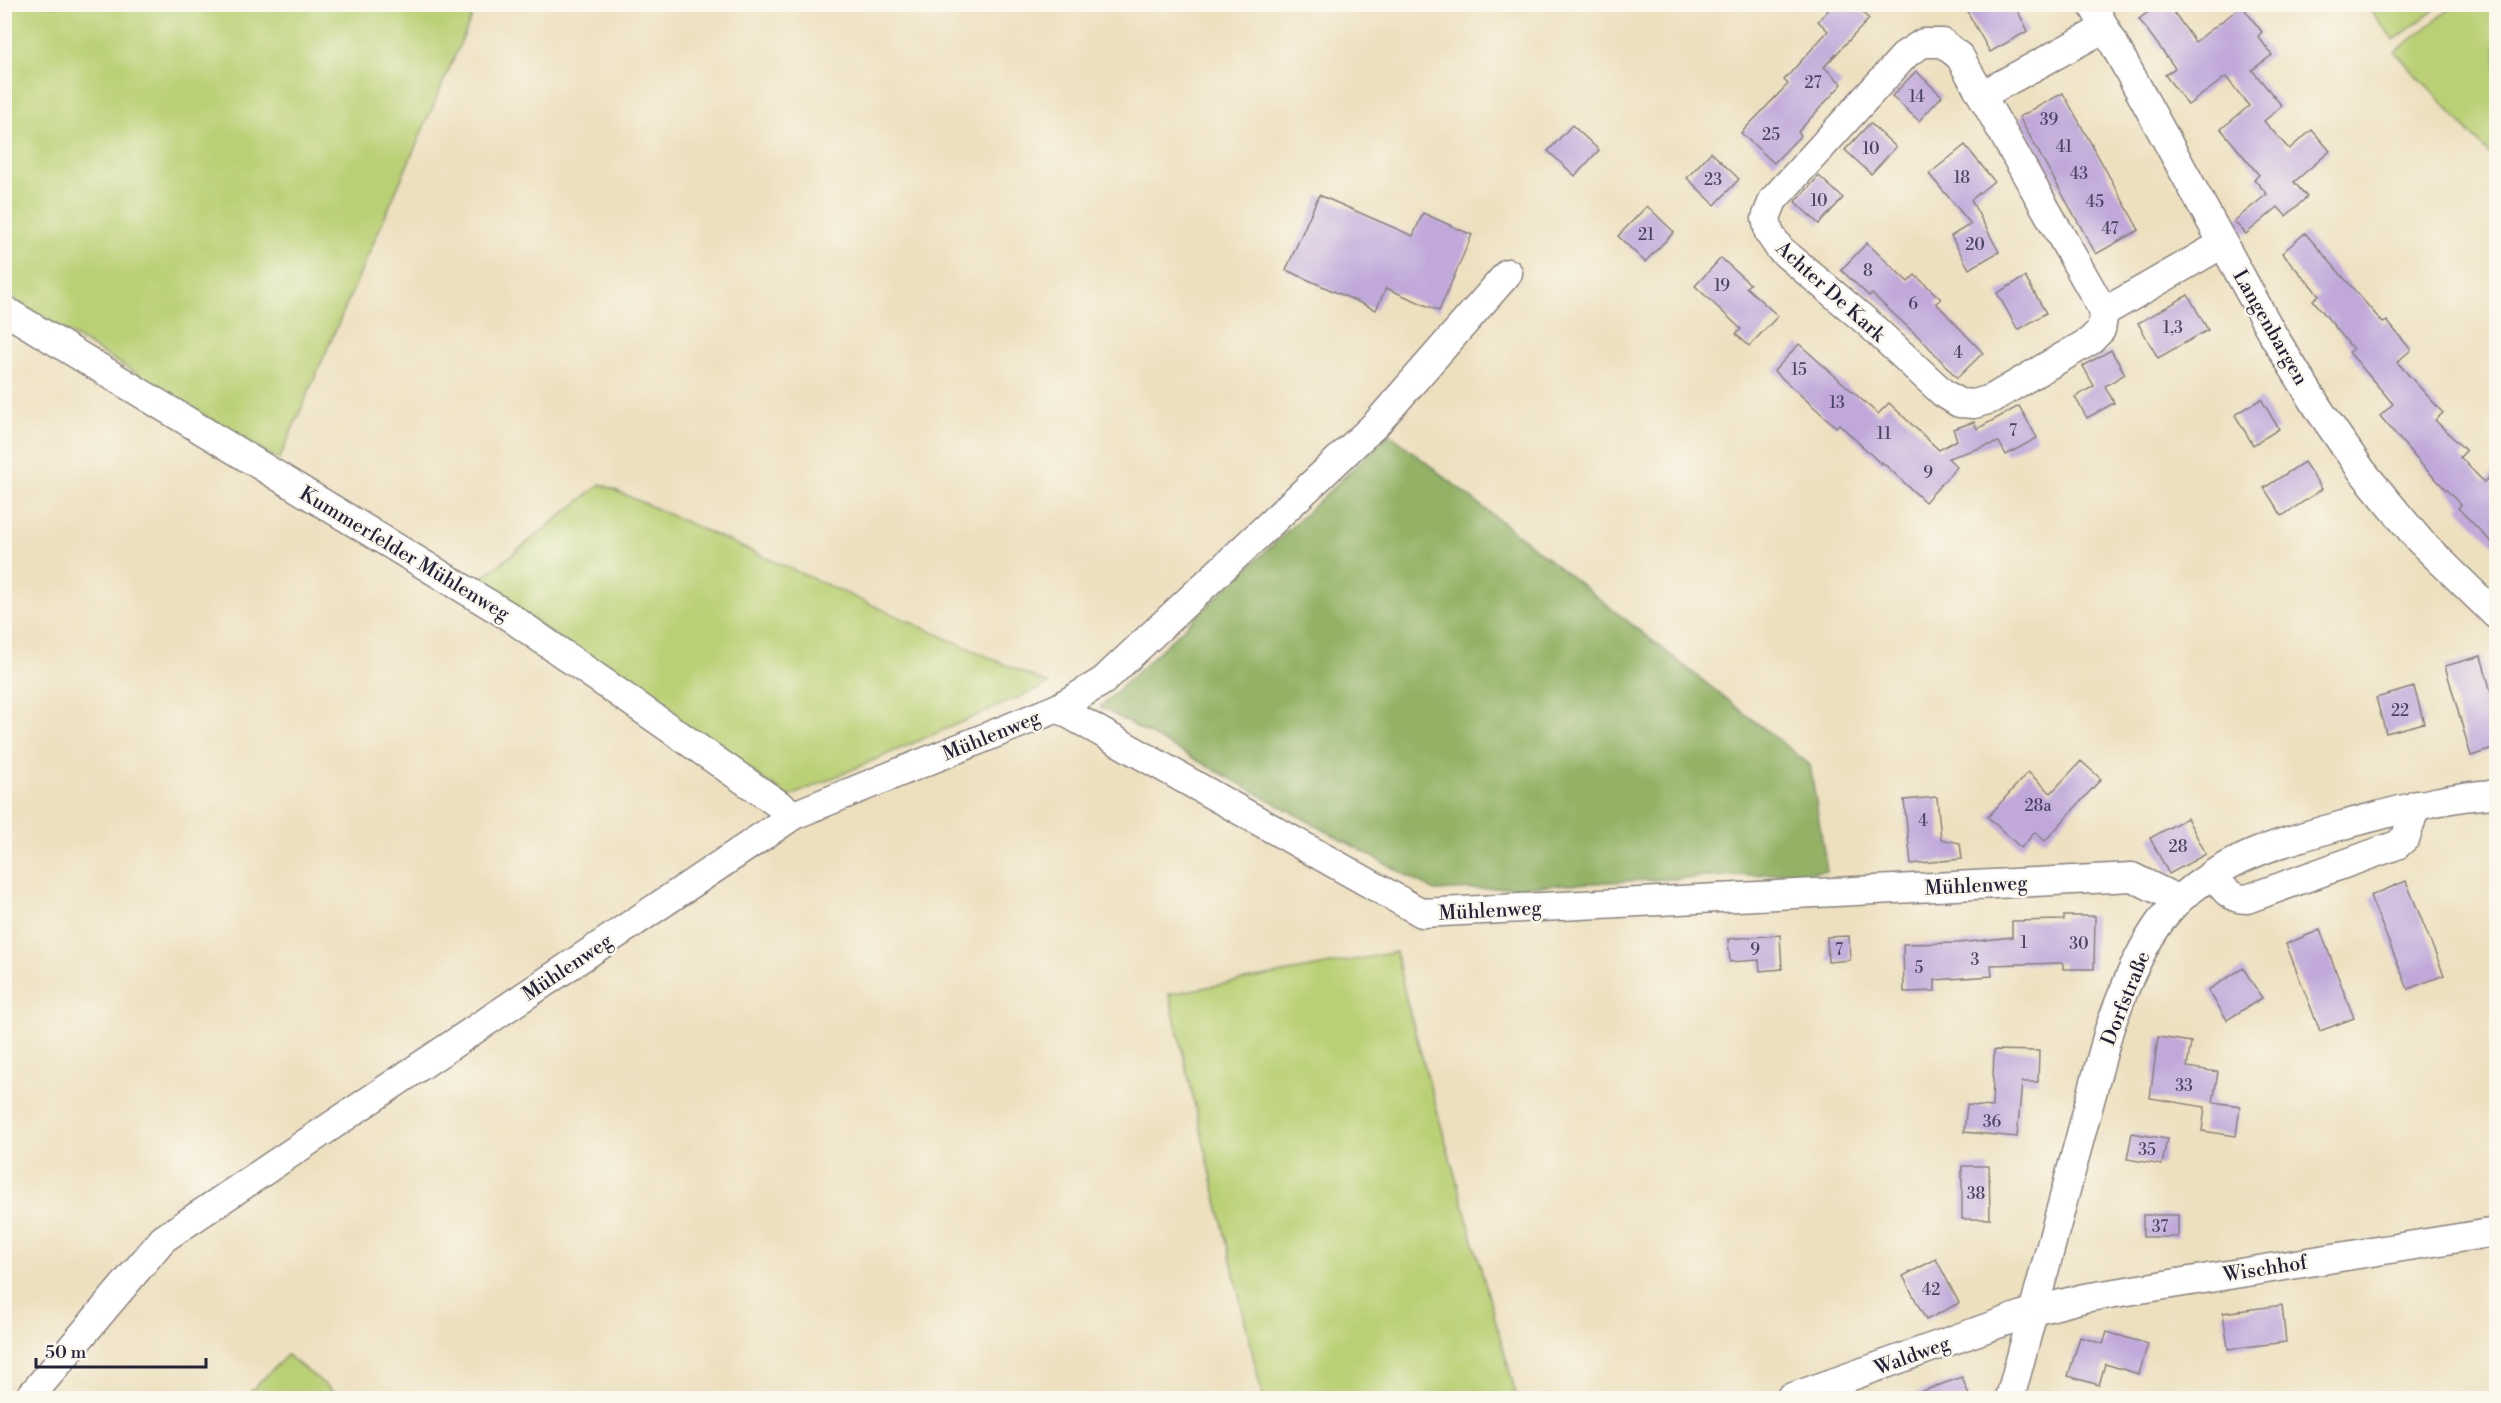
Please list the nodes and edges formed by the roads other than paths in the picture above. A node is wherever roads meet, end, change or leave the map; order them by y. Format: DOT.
graph roads {
  1 [pos="2099,16"];
  2 [pos="1982,95"];
  3 [pos="2224,243"];
  4 [pos="1508,273"];
  5 [pos="4,310"];
  6 [pos="2104,312"];
  7 [pos="2496,615"];
  8 [pos="1058,708"];
  9 [pos="2496,794"];
  10 [pos="2416,805"];
  11 [pos="794,815"];
  12 [pos="2213,874"];
  13 [pos="2179,900"];
  14 [pos="2496,1232"];
  15 [pos="2034,1311"];
  16 [pos="29,1398"];
  17 [pos="1790,1398"];
  18 [pos="2010,1398"];
  1 -- 2 [label="street"];
  1 -- 3 [label="street, Langenbargen"];
  2 -- 6 [label="street, Achter De Kark"];
  2 -- 6 [label="street, Achter De Kark"];
  3 -- 6 [label="street"];
  3 -- 7 [label="street, Langenbargen"];
  4 -- 8 [label="street"];
  5 -- 11 [label="street, Kummerfelder Mühlenweg"];
  8 -- 11 [label="street, Mühlenweg"];
  8 -- 13 [label="street, Mühlenweg"];
  9 -- 10 [label="street, Dorfstraße"];
  10 -- 12 [label="street, Dorfstraße"];
  10 -- 12 [label="street"];
  11 -- 16 [label="street, Mühlenweg"];
  12 -- 13 [label="street, Dorfstraße"];
  13 -- 15 [label="street, Dorfstraße"];
  14 -- 15 [label="street, Wischhof"];
  15 -- 17 [label="street, Waldweg"];
  15 -- 18 [label="street, Dorfstraße"];
}
